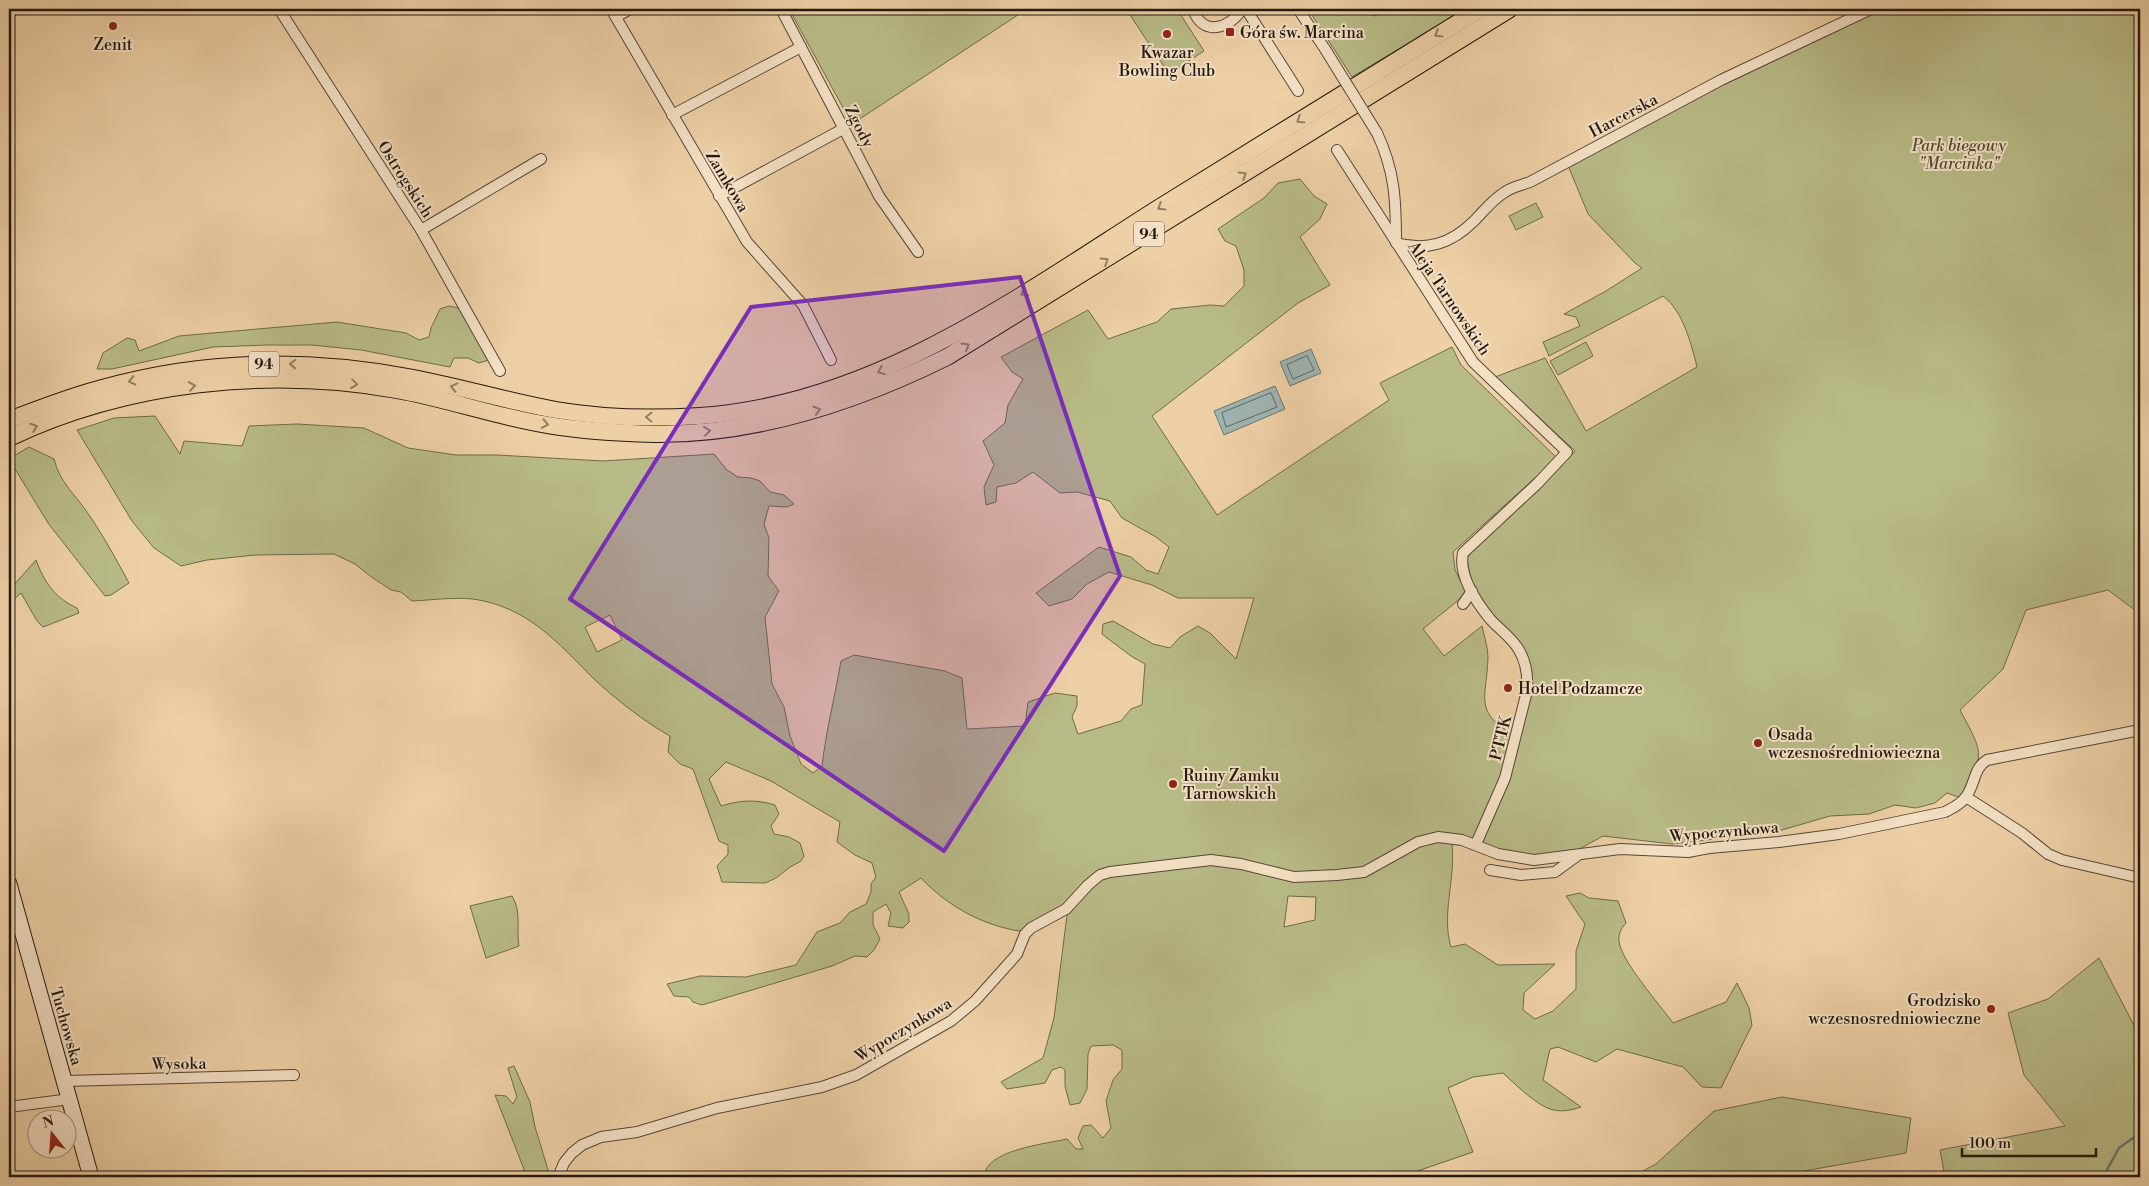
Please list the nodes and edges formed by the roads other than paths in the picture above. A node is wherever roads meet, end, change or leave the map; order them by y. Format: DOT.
graph roads {
  1 [pos="279,9"];
  2 [pos="630,9"];
  3 [pos="781,9"];
  4 [pos="1193,9"];
  5 [pos="1244,9"];
  6 [pos="1298,9"];
  7 [pos="1480,9"];
  8 [pos="1510,9"];
  9 [pos="1871,9"];
  10 [pos="613,13"];
  11 [pos="801,47"];
  12 [pos="1298,91"];
  13 [pos="672,116"];
  14 [pos="843,129"];
  15 [pos="1337,150"];
  16 [pos="541,159"];
  17 [pos="719,196"];
  18 [pos="421,230"];
  19 [pos="1396,244"];
  20 [pos="918,252"];
  21 [pos="831,360"];
  22 [pos="500,371"];
  23 [pos="9,420"];
  24 [pos="9,438"];
  25 [pos="1567,452"];
  26 [pos="1472,591"];
  27 [pos="1464,604"];
  28 [pos="2140,730"];
  29 [pos="1966,797"];
  30 [pos="1476,844"];
  31 [pos="1578,856"];
  32 [pos="1490,870"];
  33 [pos="2140,878"];
  34 [pos="9,884"];
  35 [pos="294,1075"];
  36 [pos="65,1081"];
  37 [pos="70,1099"];
  38 [pos="9,1108"];
  39 [pos="91,1177"];
  40 [pos="558,1177"];
  1 -- 18 [label="street, Ostrogskich"];
  2 -- 10 [label="street"];
  3 -- 11 [label="street, Zgody"];
  4 -- 5 [label="street"];
  5 -- 12 [label="street"];
  6 -- 19 [label="street, Aleja Tarnowskich, bridge"];
  7 -- 23 [label="main road, 94, one-way"];
  24 -- 8 [label="main road, 94, one-way"];
  9 -- 19 [label="street, Harcerska"];
  10 -- 13 [label="street, Zamkowa"];
  11 -- 13 [label="street"];
  11 -- 14 [label="street, Zgody"];
  13 -- 17 [label="street, Zamkowa"];
  14 -- 17 [label="street"];
  14 -- 20 [label="street, Zgody"];
  15 -- 19 [label="street, Aleja Tarnowskich"];
  16 -- 18 [label="street"];
  17 -- 21 [label="street, Zamkowa"];
  18 -- 22 [label="street, Ostrogskich"];
  19 -- 25 [label="street, Aleja Tarnowskich"];
  25 -- 26 [label="street, PTTK"];
  26 -- 27 [label="street"];
  26 -- 30 [label="street, PTTK"];
  28 -- 29 [label="street"];
  29 -- 31 [label="street, Wypoczynkowa"];
  29 -- 33 [label="street"];
  30 -- 31 [label="street, Wypoczynkowa"];
  30 -- 40 [label="street, Wypoczynkowa"];
  31 -- 32 [label="street"];
  34 -- 36 [label="main road, Tuchowska"];
  35 -- 36 [label="street, Wysoka"];
  36 -- 37 [label="main road, Tuchowska"];
  37 -- 38 [label="street"];
  37 -- 39 [label="main road, Tuchowska"];
}
